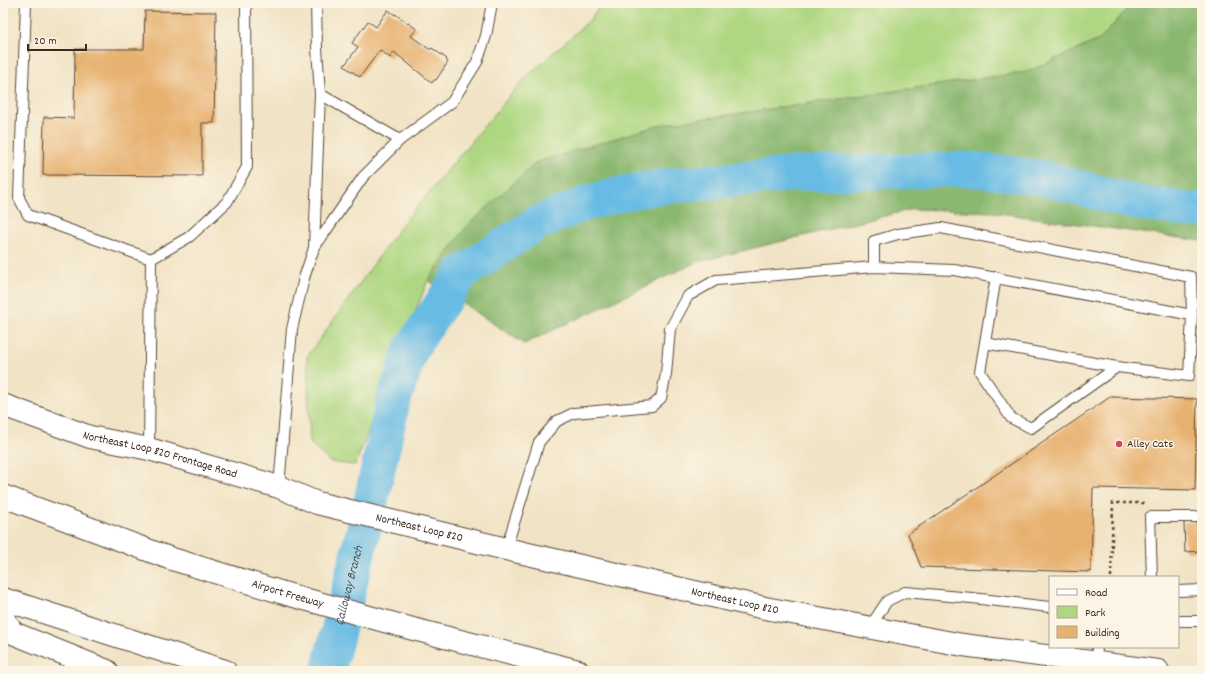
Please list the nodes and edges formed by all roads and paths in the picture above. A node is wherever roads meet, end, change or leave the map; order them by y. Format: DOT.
graph roads {
  1 [pos="26,3"];
  2 [pos="246,3"];
  3 [pos="316,3"];
  4 [pos="492,3"];
  5 [pos="320,94"];
  6 [pos="400,140"];
  7 [pos="314,248"];
  8 [pos="151,258"];
  9 [pos="874,267"];
  10 [pos="996,277"];
  11 [pos="1192,315"];
  12 [pos="985,343"];
  13 [pos="1117,367"];
  14 [pos="3,405"];
  15 [pos="149,449"];
  16 [pos="279,488"];
  17 [pos="3,496"];
  18 [pos="317,503"];
  19 [pos="1202,517"];
  20 [pos="506,549"];
  21 [pos="1152,576"];
  22 [pos="1202,590"];
  23 [pos="1179,591"];
  24 [pos="3,599"];
  25 [pos="1049,607"];
  26 [pos="3,618"];
  27 [pos="1179,621"];
  28 [pos="1202,621"];
  29 [pos="870,628"];
  30 [pos="1097,655"];
  31 [pos="107,671"];
  32 [pos="225,671"];
  33 [pos="578,671"];
  34 [pos="1158,671"];
  1 -- 8 [label="lane"];
  2 -- 8 [label="lane"];
  3 -- 5 [label="lane"];
  4 -- 6 [label="lane"];
  5 -- 6 [label="lane"];
  5 -- 7 [label="lane"];
  6 -- 7 [label="lane"];
  7 -- 16 [label="lane"];
  8 -- 15 [label="lane"];
  9 -- 10 [label="lane"];
  9 -- 11 [label="lane"];
  9 -- 20 [label="lane"];
  10 -- 11 [label="lane"];
  10 -- 12 [label="lane"];
  11 -- 13 [label="lane"];
  12 -- 13 [label="lane"];
  12 -- 13 [label="lane"];
  14 -- 15 [label="main road, Northeast Loop 820 Frontage Road"];
  15 -- 16 [label="main road, Northeast Loop 820 Frontage Road"];
  16 -- 18 [label="main road, Northeast Loop 820 Frontage Road"];
  17 -- 33 [label="main road, Airport Freeway"];
  18 -- 20 [label="main road, Northeast Loop 820"];
  19 -- 21 [label="lane"];
  20 -- 29 [label="main road, Northeast Loop 820"];
  22 -- 23 [label="lane"];
  24 -- 32 [label="main road"];
  25 -- 29 [label="lane"];
  26 -- 31 [label="main road"];
  27 -- 28 [label="lane"];
  29 -- 30 [label="main road, Northeast Loop 820"];
  30 -- 34 [label="main road, Northeast Loop 820"];
}
